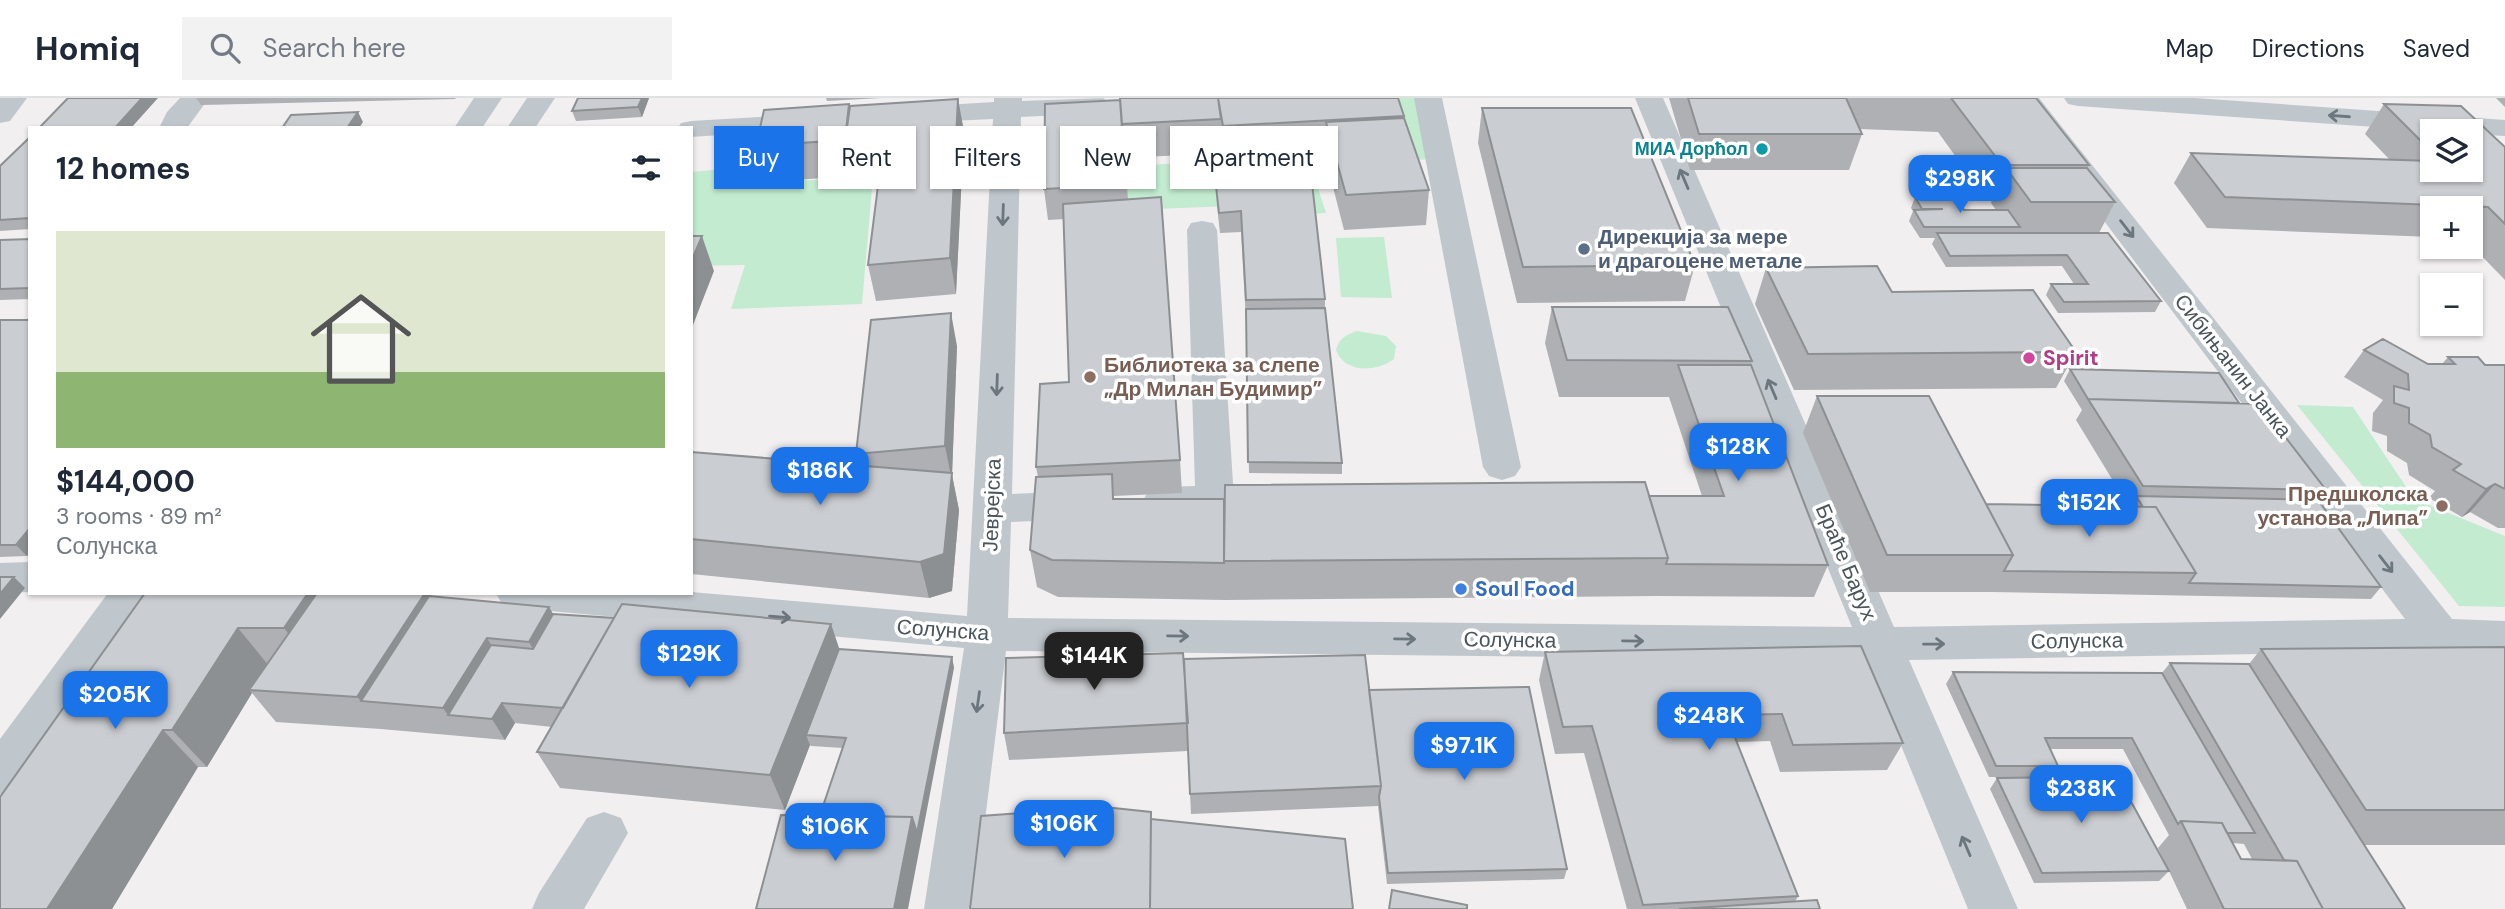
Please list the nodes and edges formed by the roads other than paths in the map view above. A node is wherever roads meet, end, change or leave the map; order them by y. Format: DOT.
graph roads {
  1 [pos="13,98"];
  2 [pos="195,98"];
  3 [pos="488,98"];
  4 [pos="541,98"];
  5 [pos="1428,98"];
  6 [pos="1649,98"];
  7 [pos="2025,98"];
  8 [pos="2078,98"];
  9 [pos="2453,98"];
  10 [pos="1007,104"];
  11 [pos="1118,104"];
  12 [pos="0,115"];
  13 [pos="886,117"];
  14 [pos="830,120"];
  15 [pos="174,126"];
  16 [pos="469,126"];
  17 [pos="522,126"];
  18 [pos="2494,127"];
  19 [pos="693,129"];
  20 [pos="2505,147"];
  21 [pos="1202,230"];
  22 [pos="1502,467"];
  23 [pos="992,509"];
  24 [pos="0,578"];
  25 [pos="28,578"];
  26 [pos="130,595"];
  27 [pos="563,595"];
  28 [pos="657,599"];
  29 [pos="987,634"];
  30 [pos="2441,635"];
  31 [pos="2505,637"];
  32 [pos="1881,644"];
  33 [pos="0,775"];
  34 [pos="604,833"];
  35 [pos="557,909"];
  36 [pos="950,909"];
  37 [pos="1993,909"];
  1 -- 12 [label="street"];
  2 -- 15 [label="street"];
  3 -- 16 [label="street"];
  4 -- 17 [label="street"];
  5 -- 22 [label="street"];
  32 -- 6 [label="street, Браће Барух, one-way"];
  7 -- 30 [label="street, Сибињанин Јанка, one-way"];
  18 -- 8 [label="street, one-way"];
  9 -- 18 [label="street"];
  10 -- 11 [label="street"];
  10 -- 13 [label="street"];
  10 -- 23 [label="street, Јеврејска, one-way"];
  14 -- 19 [label="street"];
  18 -- 20 [label="street"];
  21 -- 23 [label="street"];
  23 -- 29 [label="street, Јеврејска"];
  24 -- 25 [label="street"];
  26 -- 33 [label="street"];
  27 -- 28 [label="street, Солунска"];
  28 -- 29 [label="street, Солунска, one-way"];
  29 -- 32 [label="street, Солунска, one-way"];
  29 -- 36 [label="street, Јеврејска, one-way"];
  30 -- 31 [label="street, Солунска"];
  32 -- 30 [label="street, Солунска, one-way"];
  37 -- 32 [label="street, Браће Барух, one-way"];
  34 -- 35 [label="street"];
}
